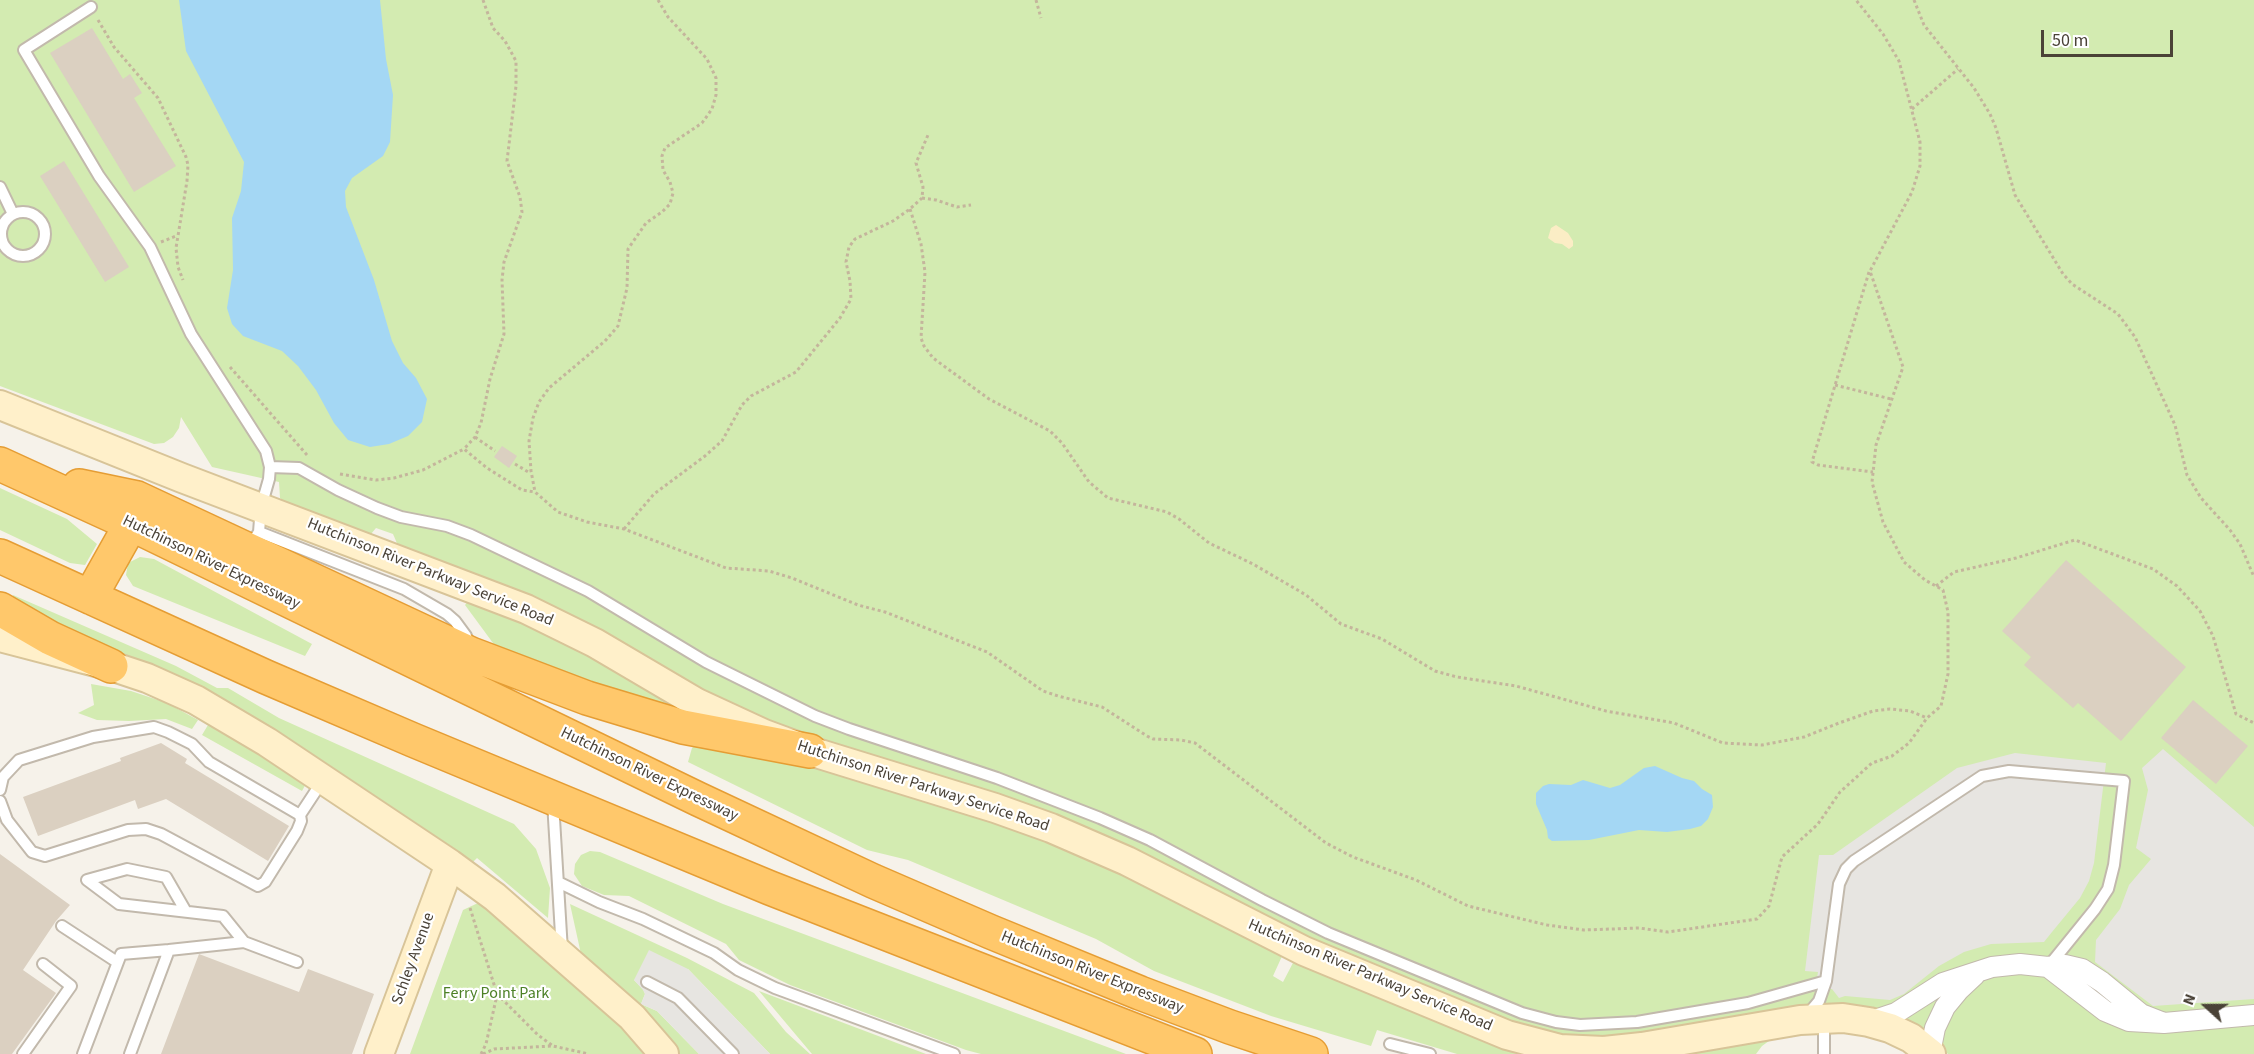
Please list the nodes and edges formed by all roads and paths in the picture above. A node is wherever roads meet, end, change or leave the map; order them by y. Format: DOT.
graph roads {
  1 [pos="483,0"];
  2 [pos="658,0"];
  3 [pos="1036,0"];
  4 [pos="1856,0"];
  5 [pos="1914,0"];
  6 [pos="91,8"];
  7 [pos="1041,18"];
  8 [pos="1958,69"];
  9 [pos="1912,109"];
  10 [pos="928,135"];
  11 [pos="0,187"];
  12 [pos="922,198"];
  13 [pos="971,205"];
  14 [pos="910,209"];
  15 [pos="13,214"];
  16 [pos="1870,271"];
  17 [pos="185,287"];
  18 [pos="228,365"];
  19 [pos="1835,385"];
  20 [pos="1892,399"];
  21 [pos="0,405"];
  22 [pos="475,437"];
  23 [pos="464,449"];
  24 [pos="495,451"];
  25 [pos="309,457"];
  26 [pos="515,464"];
  27 [pos="270,467"];
  28 [pos="12,469"];
  29 [pos="333,471"];
  30 [pos="1873,472"];
  31 [pos="530,473"];
  32 [pos="535,492"];
  33 [pos="131,524"];
  34 [pos="624,529"];
  35 [pos="249,548"];
  36 [pos="0,556"];
  37 [pos="2254,577"];
  38 [pos="1936,586"];
  39 [pos="90,597"];
  40 [pos="0,609"];
  41 [pos="0,637"];
  42 [pos="111,666"];
  43 [pos="470,669"];
  44 [pos="1927,718"];
  45 [pos="2254,723"];
  46 [pos="810,751"];
  47 [pos="324,779"];
  48 [pos="0,790"];
  49 [pos="553,798"];
  50 [pos="0,801"];
  51 [pos="300,815"];
  52 [pos="450,864"];
  53 [pos="558,882"];
  54 [pos="464,904"];
  55 [pos="184,910"];
  56 [pos="62,926"];
  57 [pos="244,942"];
  58 [pos="169,950"];
  59 [pos="563,955"];
  60 [pos="117,962"];
  61 [pos="297,962"];
  62 [pos="43,964"];
  63 [pos="2048,967"];
  64 [pos="1982,970"];
  65 [pos="1826,981"];
  66 [pos="647,982"];
  67 [pos="497,994"];
  68 [pos="2254,1015"];
  69 [pos="1812,1019"];
  70 [pos="1869,1022"];
  71 [pos="1390,1044"];
  72 [pos="553,1046"];
  73 [pos="1559,1052"];
  74 [pos="23,1054"];
  75 [pos="83,1054"];
  76 [pos="130,1054"];
  77 [pos="379,1054"];
  78 [pos="482,1054"];
  79 [pos="589,1054"];
  80 [pos="664,1054"];
  81 [pos="732,1054"];
  82 [pos="954,1054"];
  83 [pos="1195,1054"];
  84 [pos="1311,1054"];
  85 [pos="1430,1054"];
  86 [pos="1824,1054"];
  87 [pos="1930,1054"];
  1 -- 22 [label="path"];
  2 -- 32 [label="path"];
  3 -- 7 [label="path"];
  4 -- 9 [label="path"];
  5 -- 8 [label="path"];
  6 -- 17 [label="path"];
  6 -- 27 [label="lane"];
  8 -- 9 [label="path"];
  8 -- 37 [label="path"];
  9 -- 16 [label="path"];
  10 -- 12 [label="path"];
  11 -- 15 [label="lane"];
  12 -- 13 [label="path"];
  12 -- 14 [label="path"];
  14 -- 34 [label="path"];
  14 -- 44 [label="path"];
  15 -- 15 [label="lane"];
  16 -- 19 [label="path"];
  16 -- 20 [label="path"];
  18 -- 25 [label="path"];
  19 -- 20 [label="path"];
  19 -- 30 [label="path"];
  20 -- 30 [label="path"];
  21 -- 35 [label="street, Hutchinson River Parkway Service Road"];
  22 -- 23 [label="path"];
  22 -- 24 [label="path"];
  23 -- 29 [label="path"];
  23 -- 32 [label="path"];
  26 -- 31 [label="path"];
  27 -- 35 [label="lane"];
  27 -- 65 [label="lane"];
  28 -- 33 [label="highway, Hutchinson River Expressway"];
  28 -- 35 [label="highway"];
  30 -- 38 [label="path"];
  32 -- 34 [label="path"];
  33 -- 35 [label="highway, Hutchinson River Expressway"];
  33 -- 39 [label="highway"];
  34 -- 44 [label="path"];
  35 -- 43 [label="highway"];
  35 -- 46 [label="street, Hutchinson River Parkway Service Road"];
  36 -- 39 [label="highway"];
  38 -- 44 [label="path"];
  38 -- 45 [label="path"];
  39 -- 49 [label="highway"];
  40 -- 42 [label="highway"];
  41 -- 42 [label="street"];
  42 -- 47 [label="street"];
  43 -- 46 [label="highway"];
  43 -- 84 [label="highway, Hutchinson River Expressway"];
  46 -- 73 [label="street, Hutchinson River Parkway Service Road"];
  47 -- 51 [label="lane"];
  47 -- 52 [label="street"];
  48 -- 51 [label="lane"];
  49 -- 53 [label="lane"];
  49 -- 83 [label="highway"];
  50 -- 51 [label="lane"];
  52 -- 59 [label="street"];
  52 -- 77 [label="street, Schley Avenue"];
  53 -- 59 [label="lane"];
  53 -- 82 [label="lane"];
  54 -- 67 [label="path"];
  55 -- 55 [label="lane"];
  55 -- 57 [label="lane"];
  56 -- 60 [label="lane"];
  57 -- 58 [label="lane"];
  57 -- 61 [label="lane"];
  58 -- 60 [label="lane"];
  58 -- 76 [label="lane"];
  59 -- 80 [label="street"];
  60 -- 75 [label="lane"];
  62 -- 74 [label="lane"];
  63 -- 64 [label="street"];
  63 -- 65 [label="lane"];
  63 -- 68 [label="street"];
  64 -- 70 [label="street"];
  64 -- 87 [label="street"];
  65 -- 69 [label="lane"];
  66 -- 81 [label="lane"];
  67 -- 72 [label="path"];
  67 -- 78 [label="path"];
  69 -- 70 [label="street, Hutchinson River Parkway Service Road"];
  69 -- 73 [label="street, Hutchinson River Parkway Service Road"];
  69 -- 86 [label="lane"];
  70 -- 87 [label="street, Hutchinson River Parkway Service Road"];
  71 -- 85 [label="lane"];
  72 -- 78 [label="path"];
  72 -- 79 [label="path"];
}
